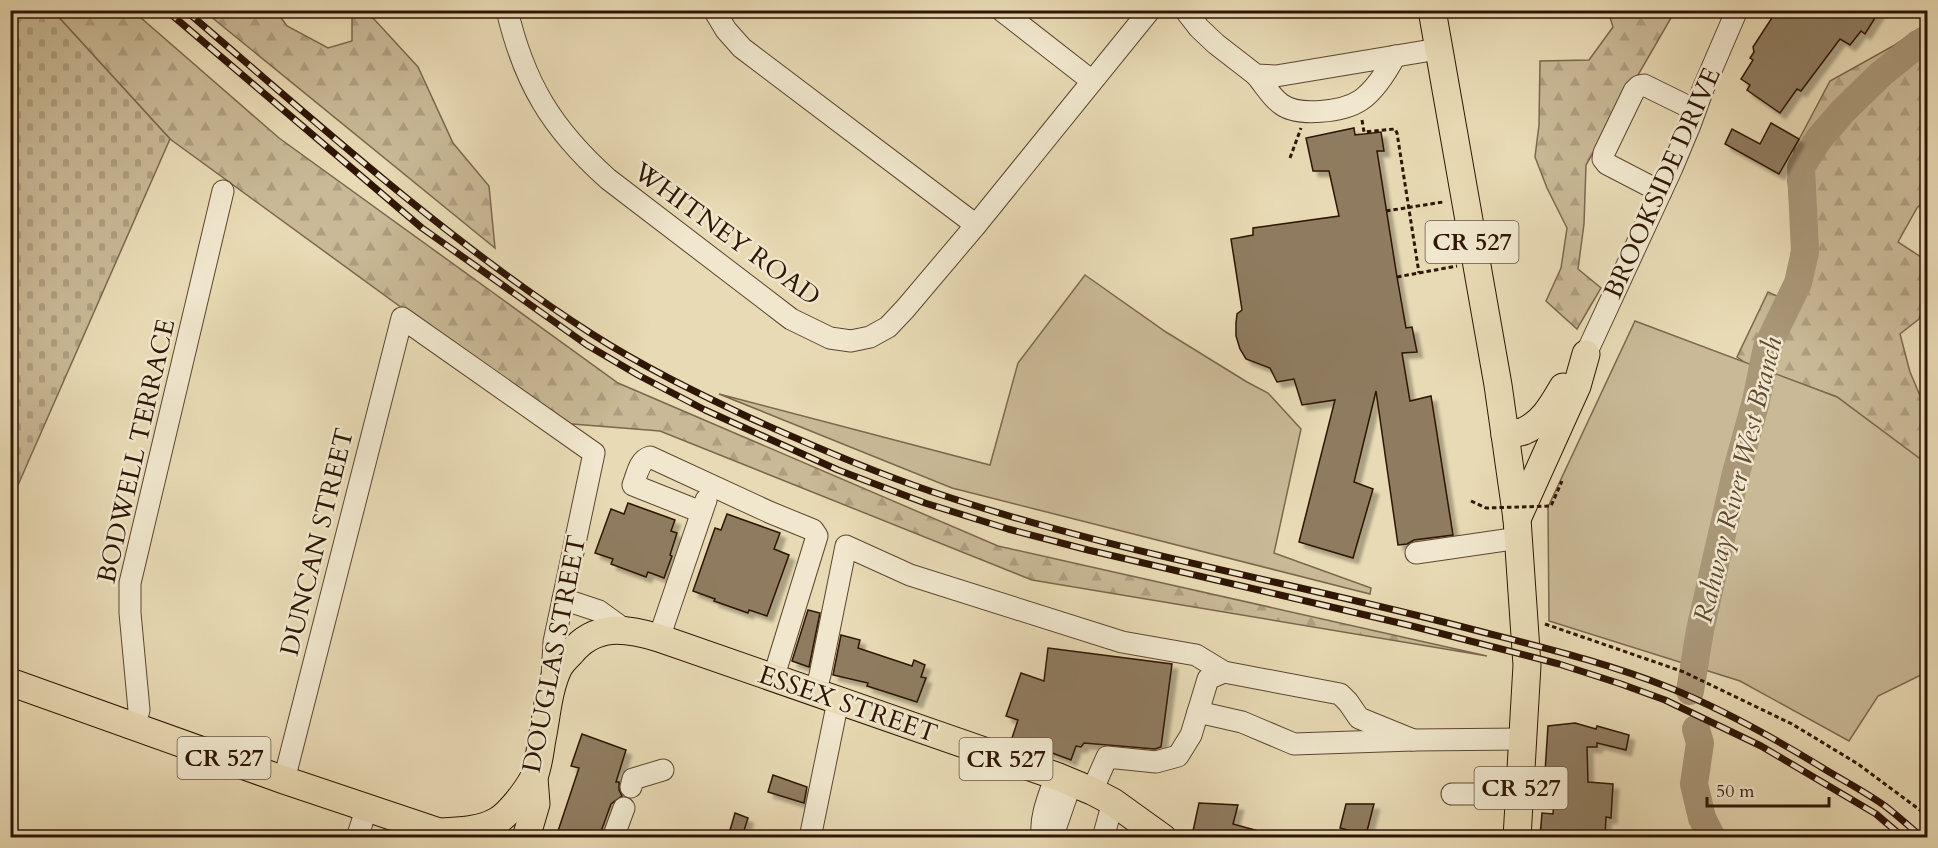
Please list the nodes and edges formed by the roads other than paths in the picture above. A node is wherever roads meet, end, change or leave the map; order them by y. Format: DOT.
graph roads {
  1 [pos="507,10"];
  2 [pos="714,10"];
  3 [pos="1001,10"];
  4 [pos="1150,10"];
  5 [pos="1185,10"];
  6 [pos="1432,10"];
  7 [pos="1737,10"];
  8 [pos="1438,49"];
  9 [pos="1395,56"];
  10 [pos="1256,75"];
  11 [pos="1092,81"];
  12 [pos="1695,110"];
  13 [pos="224,191"];
  14 [pos="1661,192"];
  15 [pos="976,225"];
  16 [pos="1586,354"];
  17 [pos="1553,440"];
  18 [pos="1506,445"];
  19 [pos="594,453"];
  20 [pos="712,486"];
  21 [pos="701,512"];
  22 [pos="1518,528"];
  23 [pos="1416,553"];
  24 [pos="563,599"];
  25 [pos="624,629"];
  26 [pos="659,638"];
  27 [pos="1224,672"];
  28 [pos="773,679"];
  29 [pos="10,682"];
  30 [pos="551,689"];
  31 [pos="827,697"];
  32 [pos="1198,712"];
  33 [pos="135,725"];
  34 [pos="1524,739"];
  35 [pos="1413,740"];
  36 [pos="663,770"];
  37 [pos="534,778"];
  38 [pos="284,780"];
  39 [pos="630,787"];
  40 [pos="1083,788"];
  41 [pos="1452,794"];
  42 [pos="1520,794"];
  43 [pos="367,807"];
  44 [pos="624,808"];
  45 [pos="443,835"];
  46 [pos="357,837"];
  47 [pos="526,837"];
  48 [pos="613,837"];
  49 [pos="810,837"];
  50 [pos="1043,837"];
  51 [pos="1052,837"];
  52 [pos="1103,837"];
  53 [pos="1163,837"];
  54 [pos="1517,837"];
  1 -- 15 [label="street, WHITNEY ROAD"];
  2 -- 15 [label="street"];
  3 -- 11 [label="street"];
  4 -- 11 [label="street, WHITNEY ROAD"];
  5 -- 10 [label="street"];
  6 -- 8 [label="main road, CR 527"];
  7 -- 12 [label="street, BROOKSIDE DRIVE"];
  8 -- 9 [label="street"];
  8 -- 18 [label="main road, CR 527"];
  9 -- 10 [label="street"];
  9 -- 10 [label="street"];
  11 -- 15 [label="street, WHITNEY ROAD"];
  12 -- 14 [label="street, BROOKSIDE DRIVE"];
  12 -- 14 [label="street"];
  13 -- 33 [label="street, BODWELL TERRACE"];
  14 -- 16 [label="street, BROOKSIDE DRIVE"];
  16 -- 17 [label="main road, BROOKSIDE DRIVE"];
  16 -- 18 [label="main road, BROOKSIDE DRIVE"];
  17 -- 18 [label="main road"];
  17 -- 22 [label="main road, BROOKSIDE DRIVE"];
  18 -- 22 [label="main road, CR 527"];
  19 -- 24 [label="street, DOUGLAS STREET"];
  19 -- 38 [label="street, DUNCAN STREET"];
  20 -- 21 [label="street"];
  20 -- 21 [label="street"];
  20 -- 28 [label="street"];
  21 -- 26 [label="street"];
  22 -- 23 [label="street"];
  22 -- 34 [label="main road, CR 527"];
  24 -- 25 [label="street, ESSEX STREET"];
  24 -- 30 [label="street, DOUGLAS STREET"];
  25 -- 26 [label="main road, ESSEX STREET / CR 527"];
  25 -- 30 [label="main road, ESSEX STREET / CR 527"];
  26 -- 28 [label="main road, ESSEX STREET / CR 527"];
  27 -- 31 [label="street"];
  27 -- 32 [label="street"];
  27 -- 35 [label="street"];
  28 -- 31 [label="main road, ESSEX STREET / CR 527"];
  29 -- 33 [label="main road, CR 527"];
  30 -- 37 [label="main road, DOUGLAS STREET / CR 527"];
  31 -- 40 [label="main road, ESSEX STREET / CR 527"];
  31 -- 49 [label="street"];
  32 -- 35 [label="street"];
  32 -- 40 [label="street"];
  33 -- 38 [label="main road, CR 527"];
  34 -- 35 [label="street"];
  34 -- 42 [label="main road, CR 527"];
  36 -- 39 [label="street"];
  37 -- 45 [label="main road, DOUGLAS STREET / CR 527"];
  37 -- 47 [label="main road"];
  38 -- 43 [label="main road, CR 527"];
  40 -- 50 [label="street"];
  40 -- 51 [label="street"];
  40 -- 52 [label="street"];
  40 -- 53 [label="main road, ESSEX STREET / CR 527"];
  41 -- 42 [label="street"];
  42 -- 54 [label="main road, CR 527"];
  43 -- 45 [label="main road, CR 527"];
  43 -- 46 [label="street"];
  44 -- 48 [label="street"];
}
